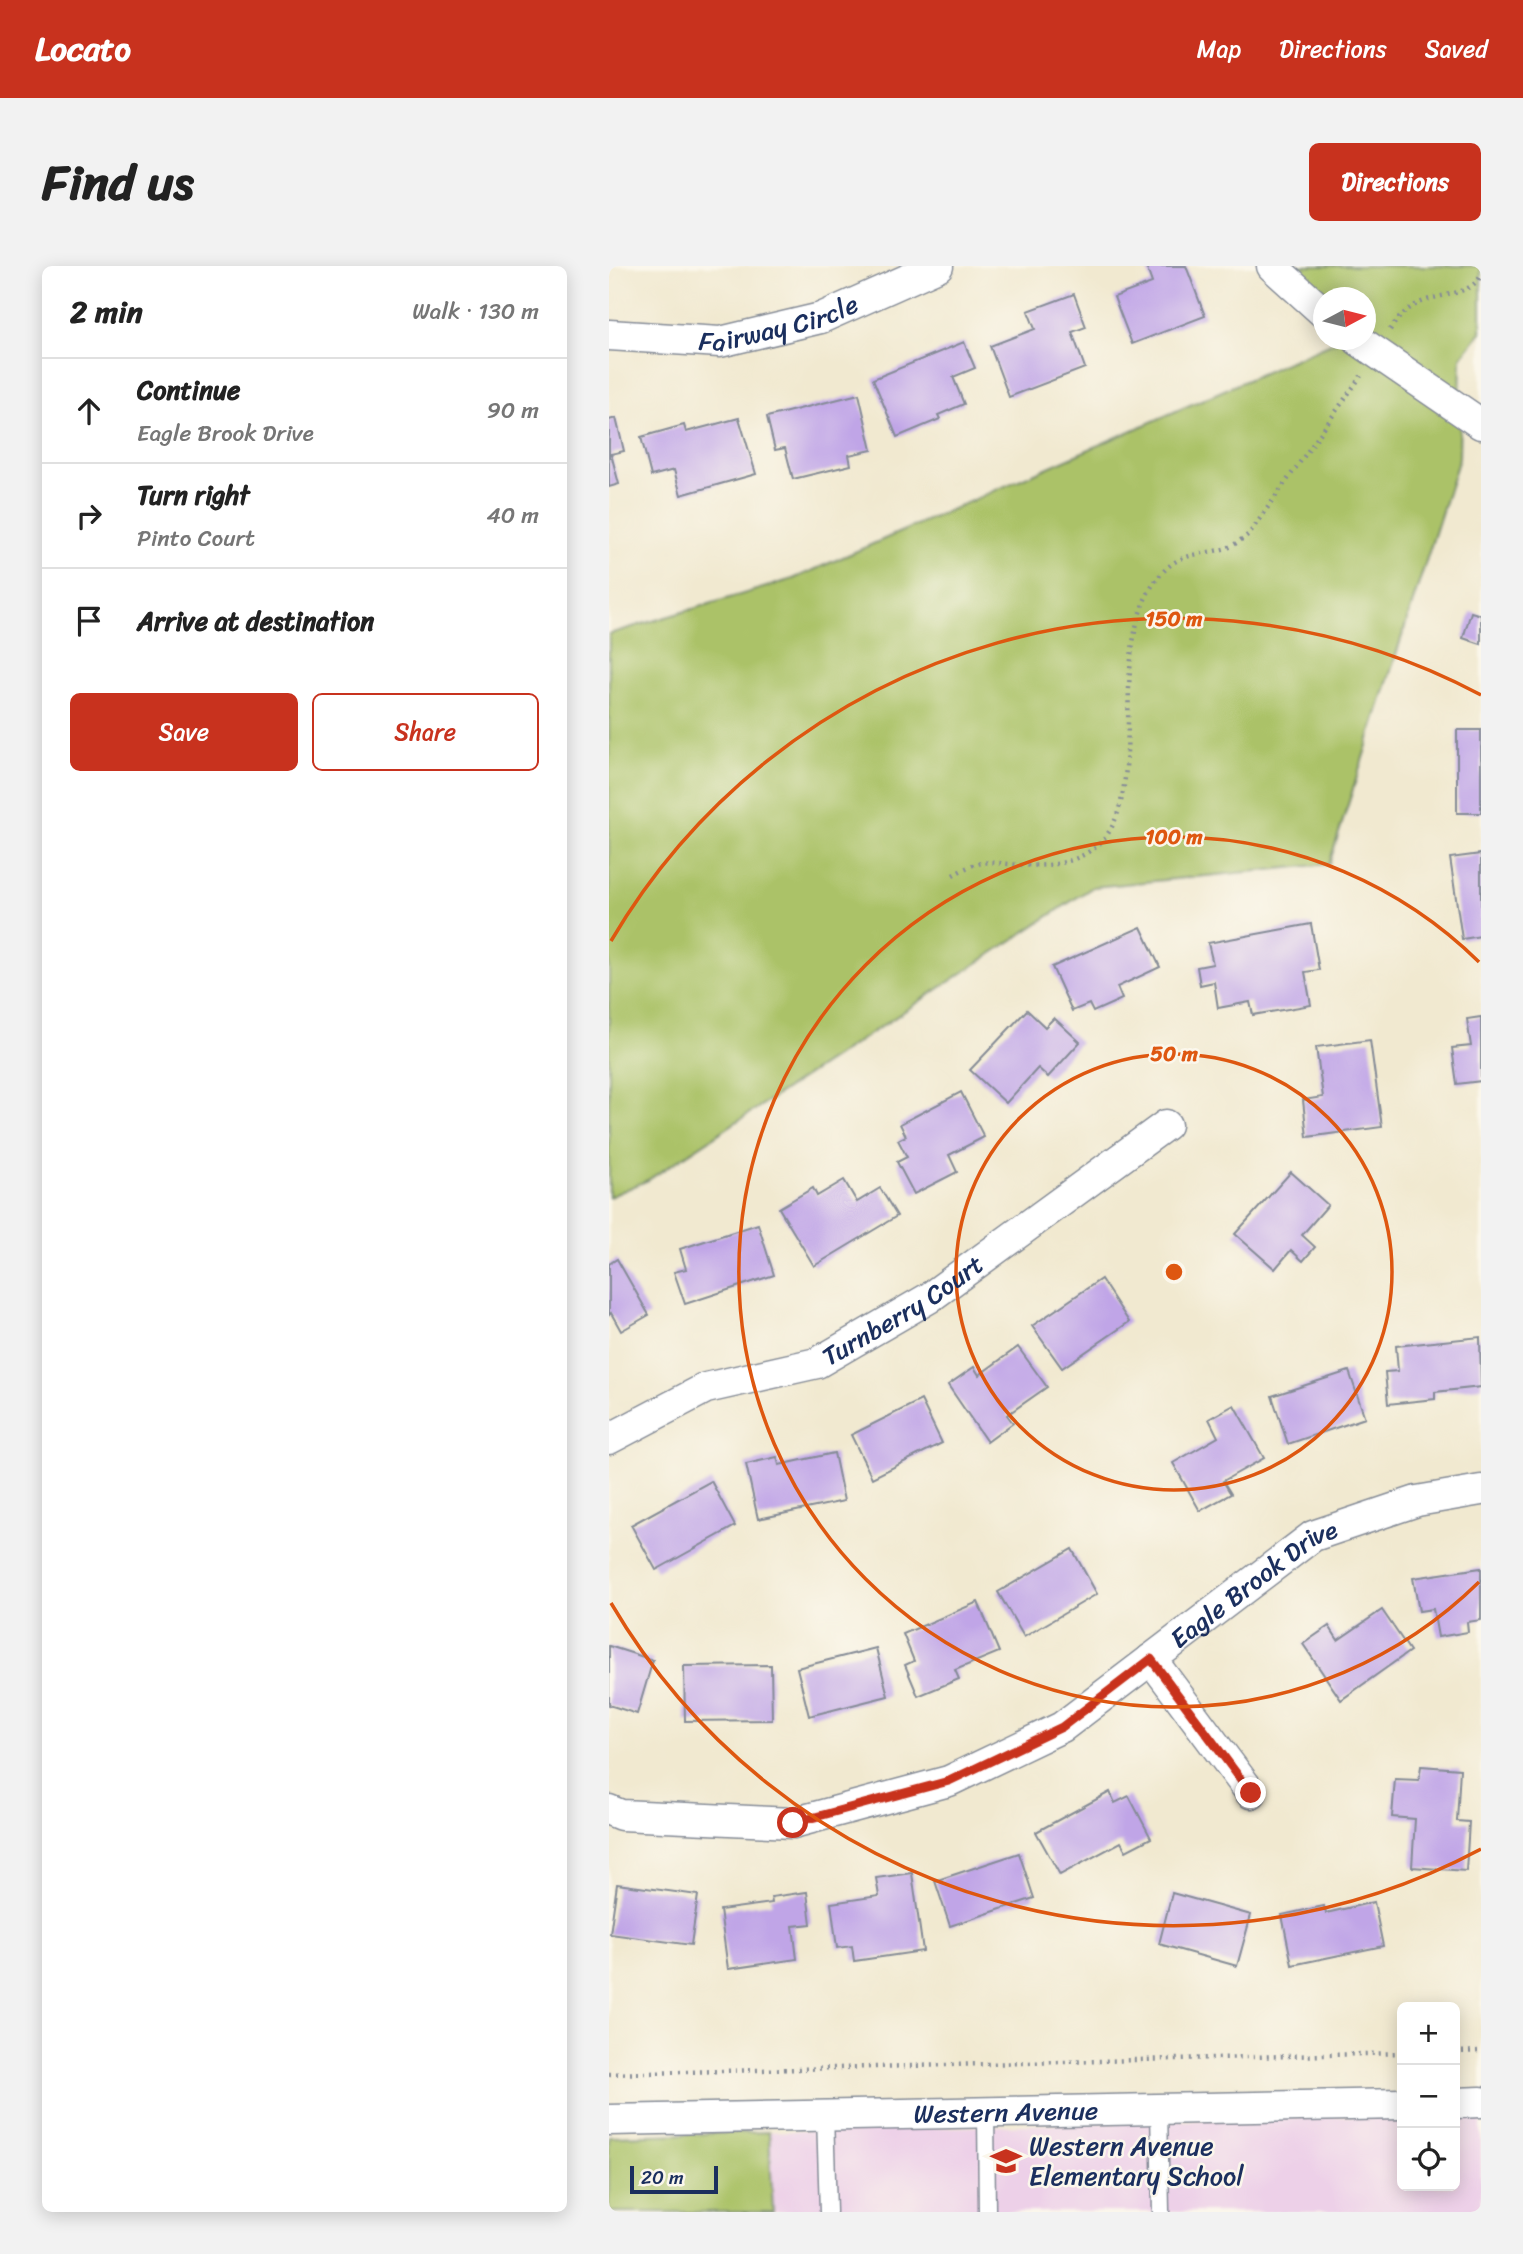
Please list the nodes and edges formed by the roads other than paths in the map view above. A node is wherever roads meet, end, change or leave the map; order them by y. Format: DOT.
graph roads {
  1 [pos="938,266"];
  2 [pos="1272,266"];
  3 [pos="1313,303"];
  4 [pos="609,335"];
  5 [pos="1373,350"];
  6 [pos="1481,424"];
  7 [pos="1166,1125"];
  8 [pos="609,1439"];
  9 [pos="1481,1490"];
  10 [pos="1151,1659"];
  11 [pos="1251,1793"];
  12 [pos="609,1810"];
  13 [pos="1481,2102"];
  14 [pos="1460,2103"];
  15 [pos="1397,2104"];
  16 [pos="1159,2108"];
  17 [pos="986,2112"];
  18 [pos="825,2115"];
  19 [pos="609,2120"];
  20 [pos="828,2212"];
  21 [pos="987,2212"];
  22 [pos="1161,2212"];
  1 -- 4 [label="street, Fairway Circle"];
  2 -- 3 [label="street"];
  5 -- 6 [label="street"];
  7 -- 8 [label="street, Turnberry Court"];
  9 -- 10 [label="street, Eagle Brook Drive"];
  10 -- 11 [label="street"];
  10 -- 12 [label="street, Eagle Brook Drive"];
  13 -- 14 [label="street"];
  15 -- 16 [label="street, Western Avenue"];
  16 -- 17 [label="street, Western Avenue"];
  16 -- 22 [label="lane"];
  17 -- 18 [label="street, Western Avenue"];
  17 -- 21 [label="lane"];
  18 -- 19 [label="street, Western Avenue"];
  18 -- 20 [label="lane"];
}
